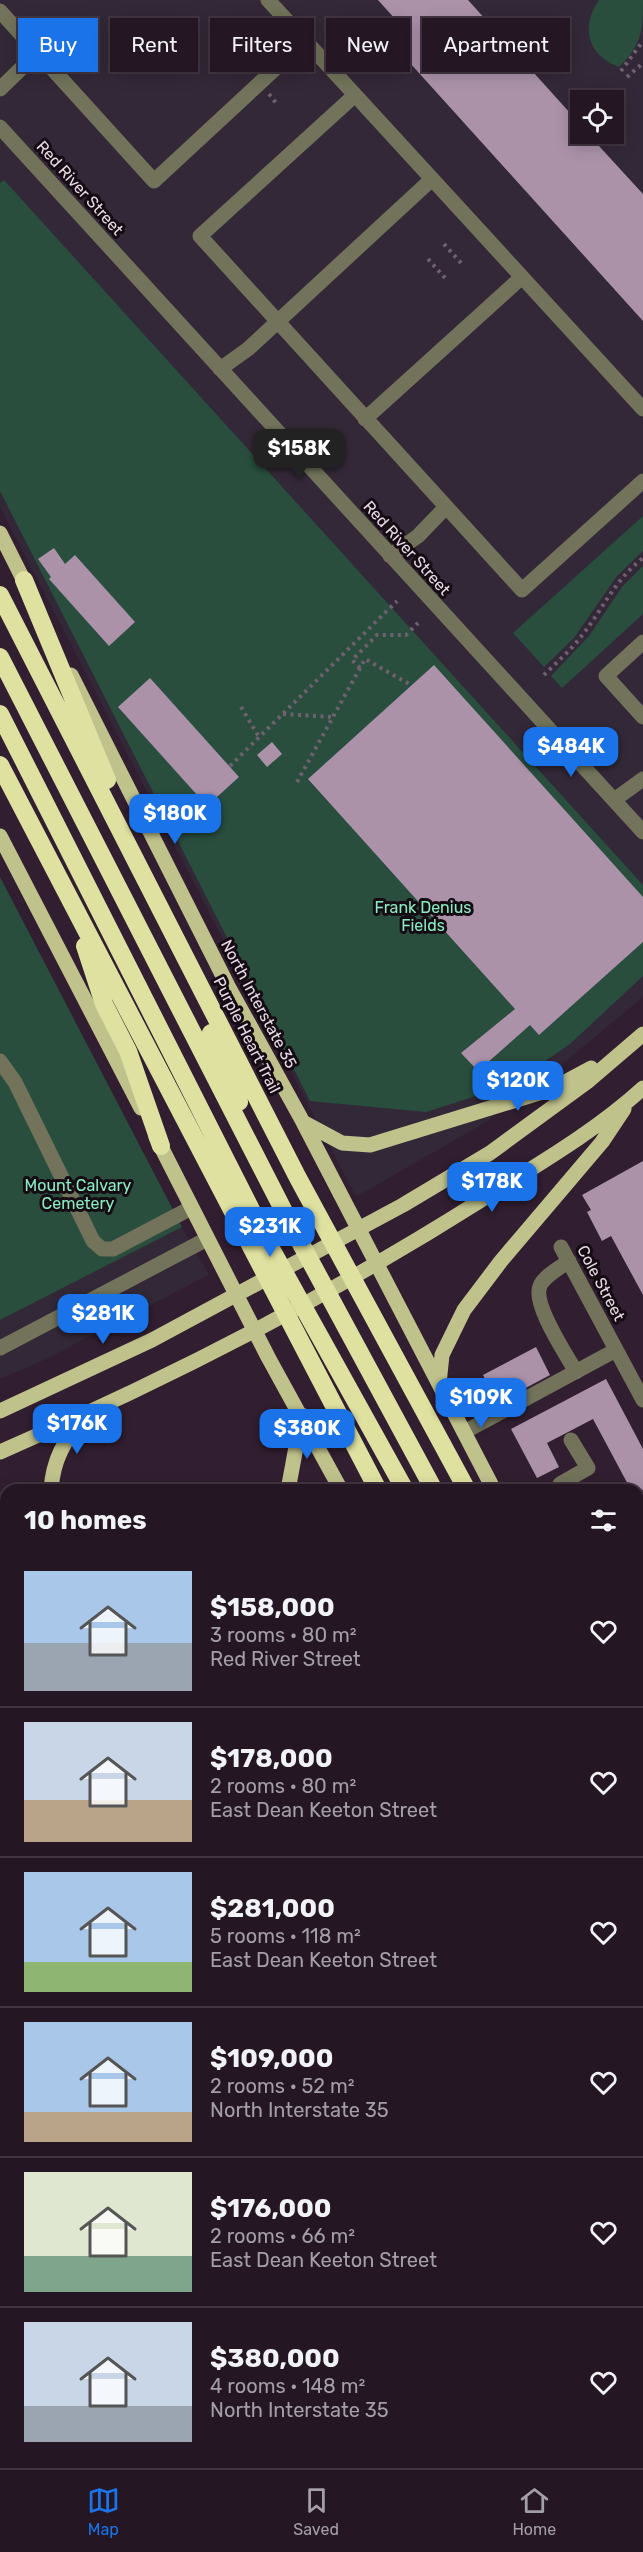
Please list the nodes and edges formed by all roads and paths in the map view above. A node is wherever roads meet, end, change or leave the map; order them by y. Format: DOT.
graph roads {
  1 [pos="267,0"];
  2 [pos="0,11"];
  3 [pos="284,18"];
  4 [pos="18,30"];
  5 [pos="643,41"];
  6 [pos="314,51"];
  7 [pos="643,63"];
  8 [pos="18,71"];
  9 [pos="621,71"];
  10 [pos="56,72"];
  11 [pos="272,72"];
  12 [pos="627,77"];
  13 [pos="0,89"];
  14 [pos="355,95"];
  15 [pos="0,127"];
  16 [pos="432,179"];
  17 [pos="444,244"];
  18 [pos="428,259"];
  19 [pos="462,264"];
  20 [pos="522,277"];
  21 [pos="446,279"];
  22 [pos="276,320"];
  23 [pos="220,369"];
  24 [pos="643,409"];
  25 [pos="364,419"];
  26 [pos="643,481"];
  27 [pos="445,508"];
  28 [pos="0,533"];
  29 [pos="390,556"];
  30 [pos="643,558"];
  31 [pos="24,580"];
  32 [pos="0,594"];
  33 [pos="397,601"];
  34 [pos="418,623"];
  35 [pos="643,642"];
  36 [pos="0,657"];
  37 [pos="360,668"];
  38 [pos="544,675"];
  39 [pos="411,685"];
  40 [pos="241,707"];
  41 [pos="0,714"];
  42 [pos="283,714"];
  43 [pos="332,717"];
  44 [pos="643,717"];
  45 [pos="259,737"];
  46 [pos="0,765"];
  47 [pos="230,766"];
  48 [pos="31,775"];
  49 [pos="643,779"];
  50 [pos="297,782"];
  51 [pos="614,800"];
  52 [pos="643,832"];
  53 [pos="0,836"];
  54 [pos="643,1033"];
  55 [pos="0,1061"];
  56 [pos="638,1096"];
  57 [pos="303,1122"];
  58 [pos="161,1146"];
  59 [pos="272,1187"];
  60 [pos="191,1208"];
  61 [pos="207,1239"];
  62 [pos="0,1348"];
  63 [pos="616,1350"];
  64 [pos="576,1372"];
  65 [pos="439,1384"];
  66 [pos="643,1400"];
  67 [pos="0,1411"];
  68 [pos="88,1414"];
  69 [pos="302,1416"];
  70 [pos="464,1432"];
  71 [pos="571,1440"];
  72 [pos="0,1452"];
  73 [pos="51,1484"];
  74 [pos="289,1484"];
  75 [pos="338,1484"];
  76 [pos="375,1484"];
  77 [pos="402,1484"];
  78 [pos="431,1484"];
  79 [pos="464,1484"];
  80 [pos="491,1484"];
  81 [pos="569,1484"];
  1 -- 3 [label="street"];
  2 -- 4 [label="street"];
  5 -- 9 [label="path"];
  6 -- 14 [label="street"];
  7 -- 12 [label="path"];
  8 -- 13 [label="street"];
  10 -- 11 [label="street"];
  14 -- 16 [label="street"];
  14 -- 22 [label="street"];
  15 -- 23 [label="street, Red River Street"];
  16 -- 20 [label="street"];
  16 -- 22 [label="street"];
  17 -- 19 [label="path"];
  18 -- 21 [label="path"];
  20 -- 24 [label="street"];
  20 -- 25 [label="street"];
  22 -- 23 [label="street"];
  22 -- 25 [label="street"];
  23 -- 29 [label="street, Red River Street"];
  25 -- 27 [label="street"];
  26 -- 27 [label="street"];
  27 -- 29 [label="street"];
  28 -- 31 [label="main road, North Interstate 35"];
  29 -- 51 [label="street, Red River Street"];
  30 -- 38 [label="path"];
  31 -- 57 [label="main road, North Interstate 35"];
  31 -- 59 [label="highway"];
  32 -- 79 [label="highway, Purple Heart Trail"];
  33 -- 42 [label="path"];
  34 -- 37 [label="path"];
  35 -- 44 [label="street"];
  36 -- 59 [label="highway"];
  37 -- 39 [label="path"];
  37 -- 43 [label="path"];
  40 -- 45 [label="path"];
  41 -- 48 [label="highway"];
  42 -- 43 [label="path"];
  42 -- 45 [label="path"];
  43 -- 50 [label="path"];
  45 -- 47 [label="path"];
  46 -- 76 [label="highway"];
  48 -- 58 [label="highway"];
  48 -- 77 [label="highway"];
  49 -- 51 [label="street"];
  51 -- 52 [label="street, Red River Street"];
  53 -- 58 [label="main road"];
  54 -- 57 [label="main road"];
  54 -- 67 [label="main road"];
  55 -- 60 [label="street"];
  56 -- 65 [label="main road"];
  56 -- 68 [label="main road"];
  57 -- 65 [label="main road, North Interstate 35"];
  58 -- 60 [label="main road"];
  59 -- 78 [label="highway"];
  60 -- 61 [label="main road"];
  61 -- 62 [label="street"];
  61 -- 69 [label="main road"];
  63 -- 64 [label="street"];
  63 -- 64 [label="street, Cole Street"];
  63 -- 66 [label="street, Cole Street"];
  64 -- 70 [label="street"];
  65 -- 70 [label="main road, North Interstate 35"];
  68 -- 72 [label="main road"];
  68 -- 73 [label="main road"];
  69 -- 74 [label="main road"];
  69 -- 75 [label="main road"];
  70 -- 80 [label="main road, North Interstate 35"];
  71 -- 81 [label="street"];
}
